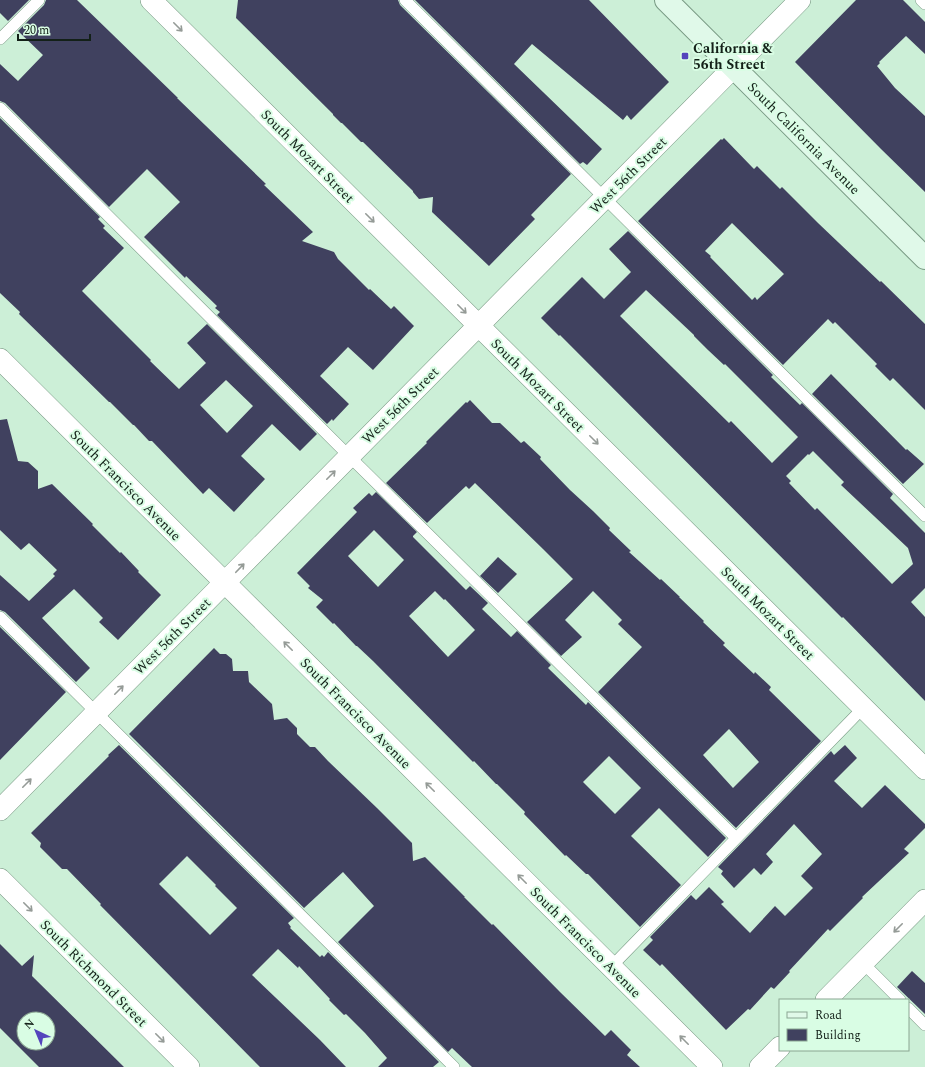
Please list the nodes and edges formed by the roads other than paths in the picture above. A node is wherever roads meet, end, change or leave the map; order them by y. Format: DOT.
graph roads {
  1 [pos="39,0"];
  2 [pos="151,0"];
  3 [pos="405,0"];
  4 [pos="666,0"];
  5 [pos="800,0"];
  6 [pos="921,0"];
  7 [pos="925,4"];
  8 [pos="0,39"];
  9 [pos="733,67"];
  10 [pos="0,108"];
  11 [pos="605,198"];
  12 [pos="925,258"];
  13 [pos="479,326"];
  14 [pos="0,359"];
  15 [pos="350,457"];
  16 [pos="925,516"];
  17 [pos="225,583"];
  18 [pos="0,617"];
  19 [pos="863,708"];
  20 [pos="96,713"];
  21 [pos="925,769"];
  22 [pos="0,810"];
  23 [pos="736,838"];
  24 [pos="0,879"];
  25 [pos="925,900"];
  26 [pos="863,963"];
  27 [pos="612,967"];
  28 [pos="827,999"];
  29 [pos="899,999"];
  30 [pos="909,1009"];
  31 [pos="925,1025"];
  32 [pos="779,1048"];
  33 [pos="189,1067"];
  34 [pos="454,1067"];
  35 [pos="712,1067"];
  36 [pos="760,1067"];
  1 -- 8 [label="lane"];
  2 -- 13 [label="street, South Mozart Street, one-way"];
  3 -- 11 [label="lane"];
  4 -- 9 [label="street, South California Avenue"];
  5 -- 9 [label="street, West 56th Street"];
  6 -- 7 [label="lane"];
  9 -- 11 [label="street, West 56th Street"];
  9 -- 12 [label="street, South California Avenue"];
  10 -- 15 [label="lane"];
  11 -- 13 [label="street, West 56th Street"];
  11 -- 16 [label="lane"];
  13 -- 15 [label="street, West 56th Street"];
  13 -- 19 [label="street, South Mozart Street, one-way"];
  14 -- 17 [label="street, South Francisco Avenue"];
  17 -- 15 [label="street, West 56th Street, one-way"];
  15 -- 23 [label="lane"];
  20 -- 17 [label="street, West 56th Street, one-way"];
  27 -- 17 [label="street, South Francisco Avenue, one-way"];
  18 -- 20 [label="lane"];
  19 -- 21 [label="street, South Mozart Street"];
  19 -- 23 [label="lane"];
  22 -- 20 [label="street, West 56th Street, one-way"];
  20 -- 34 [label="lane"];
  23 -- 27 [label="lane"];
  24 -- 33 [label="street, South Richmond Street, one-way"];
  25 -- 26 [label="street, one-way"];
  26 -- 28 [label="street"];
  26 -- 29 [label="lane"];
  35 -- 27 [label="street, South Francisco Avenue, one-way"];
  30 -- 31 [label="lane"];
  32 -- 36 [label="street"];
}
